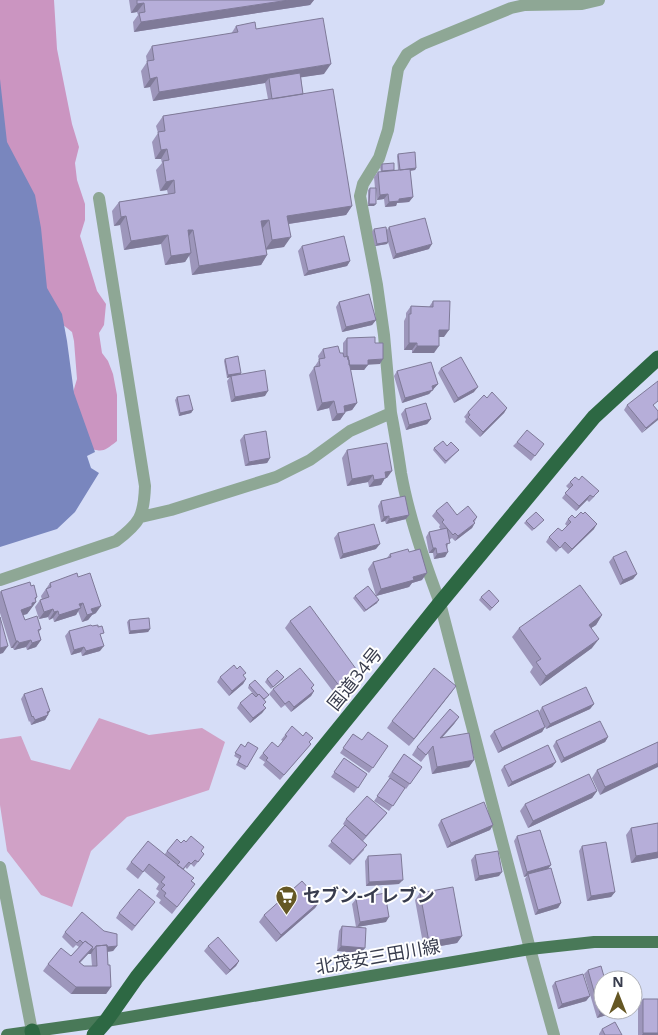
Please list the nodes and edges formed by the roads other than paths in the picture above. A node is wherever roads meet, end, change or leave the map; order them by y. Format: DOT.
graph roads {
  1 [pos="599,0"];
  2 [pos="99,198"];
  3 [pos="658,358"];
  4 [pos="391,412"];
  5 [pos="141,517"];
  6 [pos="0,580"];
  7 [pos="440,603"];
  8 [pos="0,867"];
  9 [pos="658,942"];
  10 [pos="530,949"];
  11 [pos="106,1021"];
  12 [pos="33,1033"];
  13 [pos="7,1035"];
  14 [pos="94,1035"];
  15 [pos="554,1035"];
  1 -- 4 [label="street"];
  2 -- 5 [label="street"];
  3 -- 7 [label="highway, 国道34号"];
  4 -- 5 [label="street"];
  4 -- 7 [label="street"];
  5 -- 6 [label="street"];
  7 -- 10 [label="street"];
  7 -- 11 [label="highway, 国道34号"];
  8 -- 12 [label="street"];
  9 -- 10 [label="main road, 北茂安三田川線"];
  10 -- 11 [label="main road, 北茂安三田川線"];
  10 -- 15 [label="street"];
  11 -- 12 [label="main road, 北茂安三田川線"];
  11 -- 14 [label="highway, 国道34号"];
  12 -- 13 [label="main road, 北茂安三田川線"];
}
